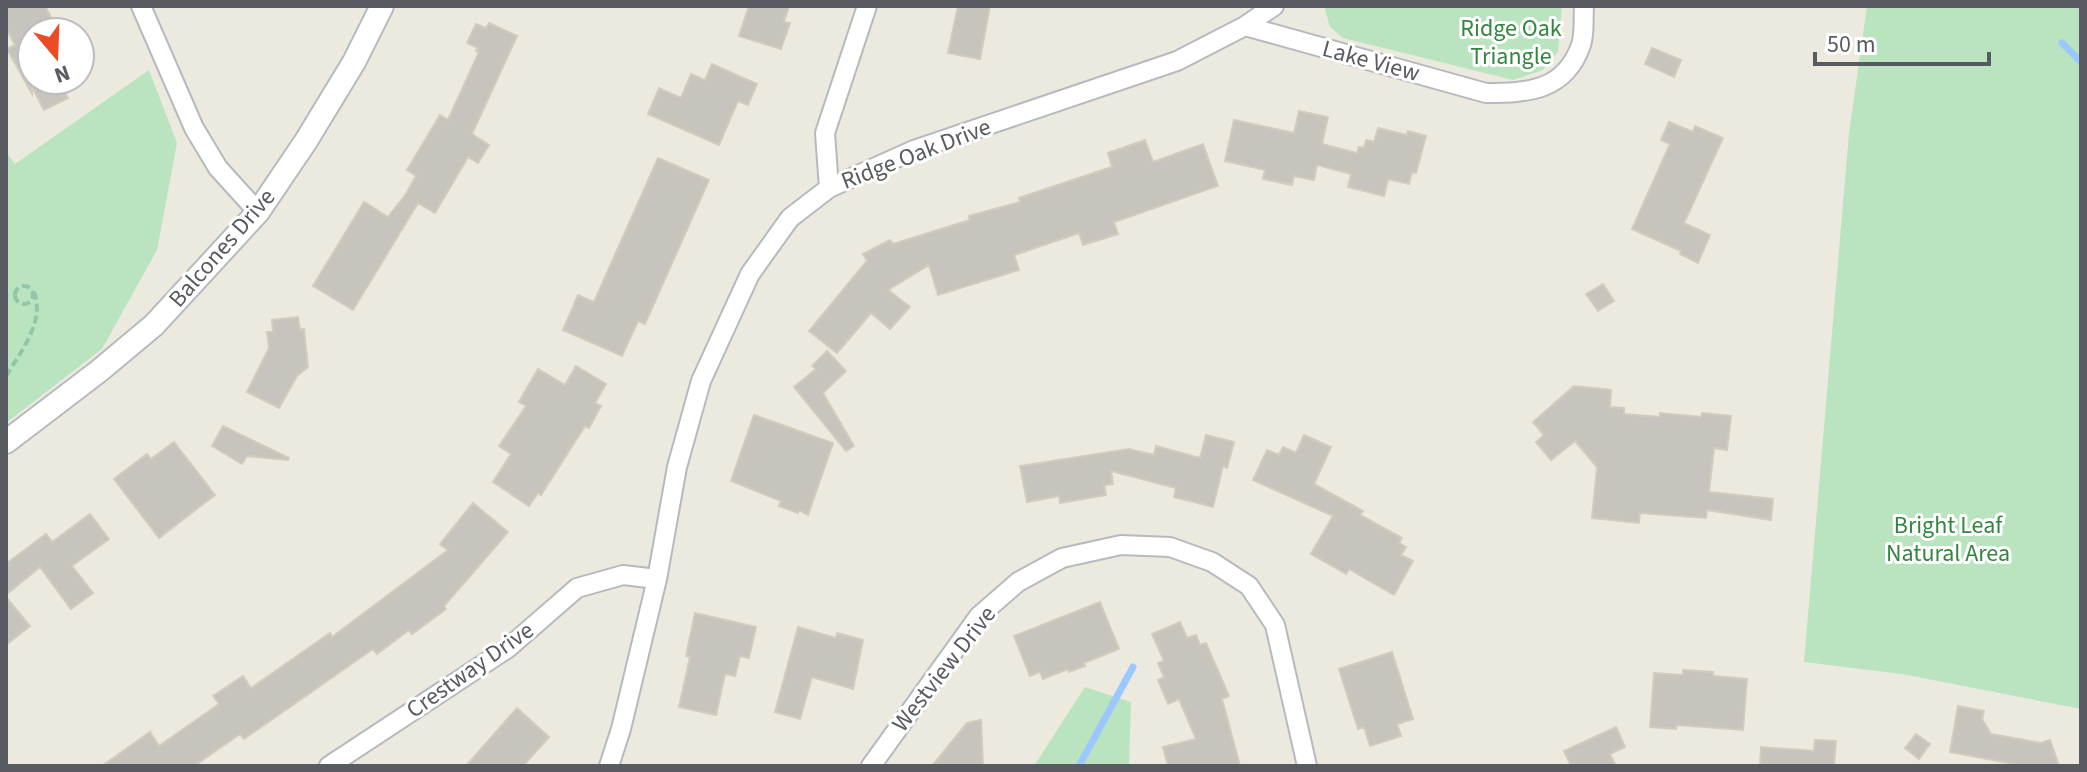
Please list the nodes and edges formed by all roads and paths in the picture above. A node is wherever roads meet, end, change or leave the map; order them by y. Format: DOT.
graph roads {
  1 [pos="141,6"];
  2 [pos="382,6"];
  3 [pos="867,6"];
  4 [pos="1274,6"];
  5 [pos="1584,6"];
  6 [pos="1245,26"];
  7 [pos="829,188"];
  8 [pos="258,212"];
  9 [pos="33,290"];
  10 [pos="6,376"];
  11 [pos="6,442"];
  12 [pos="657,579"];
  13 [pos="329,766"];
  14 [pos="609,766"];
  15 [pos="871,766"];
  16 [pos="1307,766"];
  1 -- 8 [label="street"];
  2 -- 8 [label="street, Balcones Drive"];
  3 -- 7 [label="street"];
  4 -- 6 [label="street, Ridge Oak Drive"];
  5 -- 6 [label="street, Lake View"];
  6 -- 7 [label="street, Ridge Oak Drive"];
  7 -- 12 [label="street, Ridge Oak Drive"];
  8 -- 11 [label="street, Balcones Drive"];
  9 -- 9 [label="path"];
  9 -- 10 [label="path"];
  12 -- 13 [label="street, Crestway Drive"];
  12 -- 14 [label="street, Ridge Oak Drive"];
  15 -- 16 [label="street, Westview Drive"];
}
